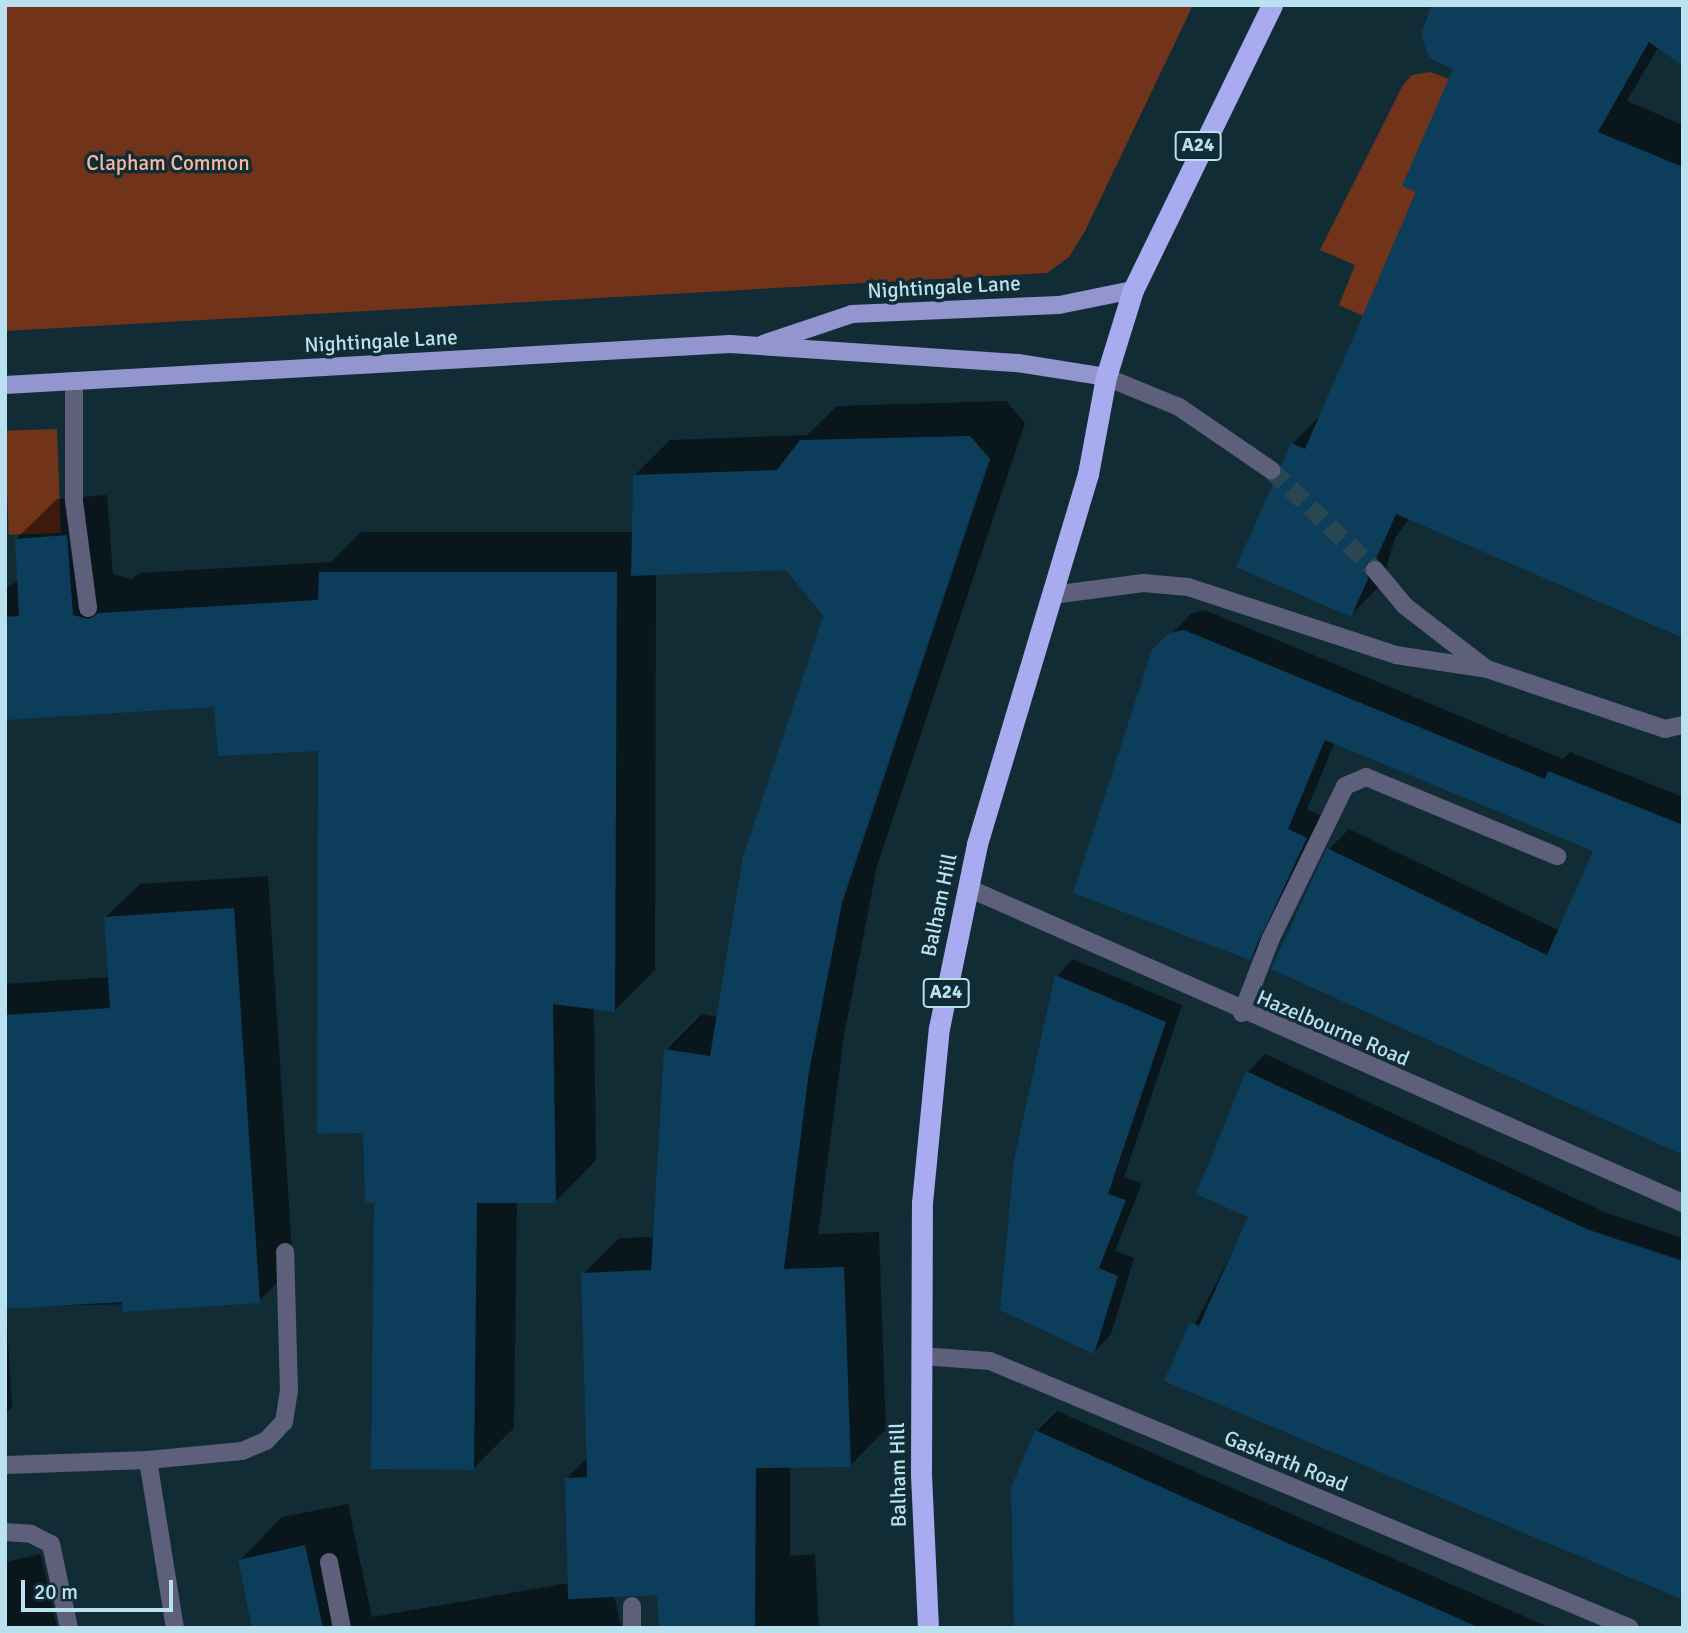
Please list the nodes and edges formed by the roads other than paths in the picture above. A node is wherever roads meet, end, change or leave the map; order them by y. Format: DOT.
graph roads {
  1 [pos="1272,5"];
  2 [pos="1133,290"];
  3 [pos="760,345"];
  4 [pos="1106,377"];
  5 [pos="74,381"];
  6 [pos="5,385"];
  7 [pos="1271,470"];
  8 [pos="1375,570"];
  9 [pos="1052,595"];
  10 [pos="88,608"];
  11 [pos="1487,669"];
  12 [pos="1683,725"];
  13 [pos="1557,856"];
  14 [pos="968,888"];
  15 [pos="1242,1013"];
  16 [pos="1683,1203"];
  17 [pos="285,1252"];
  18 [pos="921,1356"];
  19 [pos="148,1460"];
  20 [pos="5,1465"];
  21 [pos="5,1532"];
  22 [pos="329,1562"];
  23 [pos="632,1605"];
  24 [pos="69,1628"];
  25 [pos="175,1628"];
  26 [pos="342,1628"];
  27 [pos="632,1628"];
  28 [pos="928,1628"];
  29 [pos="1630,1628"];
  1 -- 2 [label="highway, A24"];
  2 -- 3 [label="main road, Nightingale Lane"];
  2 -- 4 [label="highway, A24"];
  3 -- 4 [label="main road, Nightingale Lane"];
  3 -- 5 [label="main road, Nightingale Lane"];
  4 -- 7 [label="street"];
  4 -- 9 [label="highway, Balham Hill / A24"];
  5 -- 6 [label="main road, Nightingale Lane"];
  5 -- 10 [label="street"];
  8 -- 11 [label="street"];
  9 -- 11 [label="street"];
  9 -- 14 [label="highway, Balham Hill / A24"];
  11 -- 12 [label="street"];
  13 -- 15 [label="street"];
  14 -- 15 [label="street, Hazelbourne Road"];
  14 -- 18 [label="highway, Balham Hill / A24"];
  15 -- 16 [label="street, Hazelbourne Road"];
  17 -- 19 [label="street"];
  18 -- 28 [label="highway, Balham Hill / A24"];
  18 -- 29 [label="street, Gaskarth Road"];
  19 -- 20 [label="street"];
  19 -- 25 [label="street"];
  21 -- 24 [label="street"];
  22 -- 26 [label="street"];
  23 -- 27 [label="street"];
}
